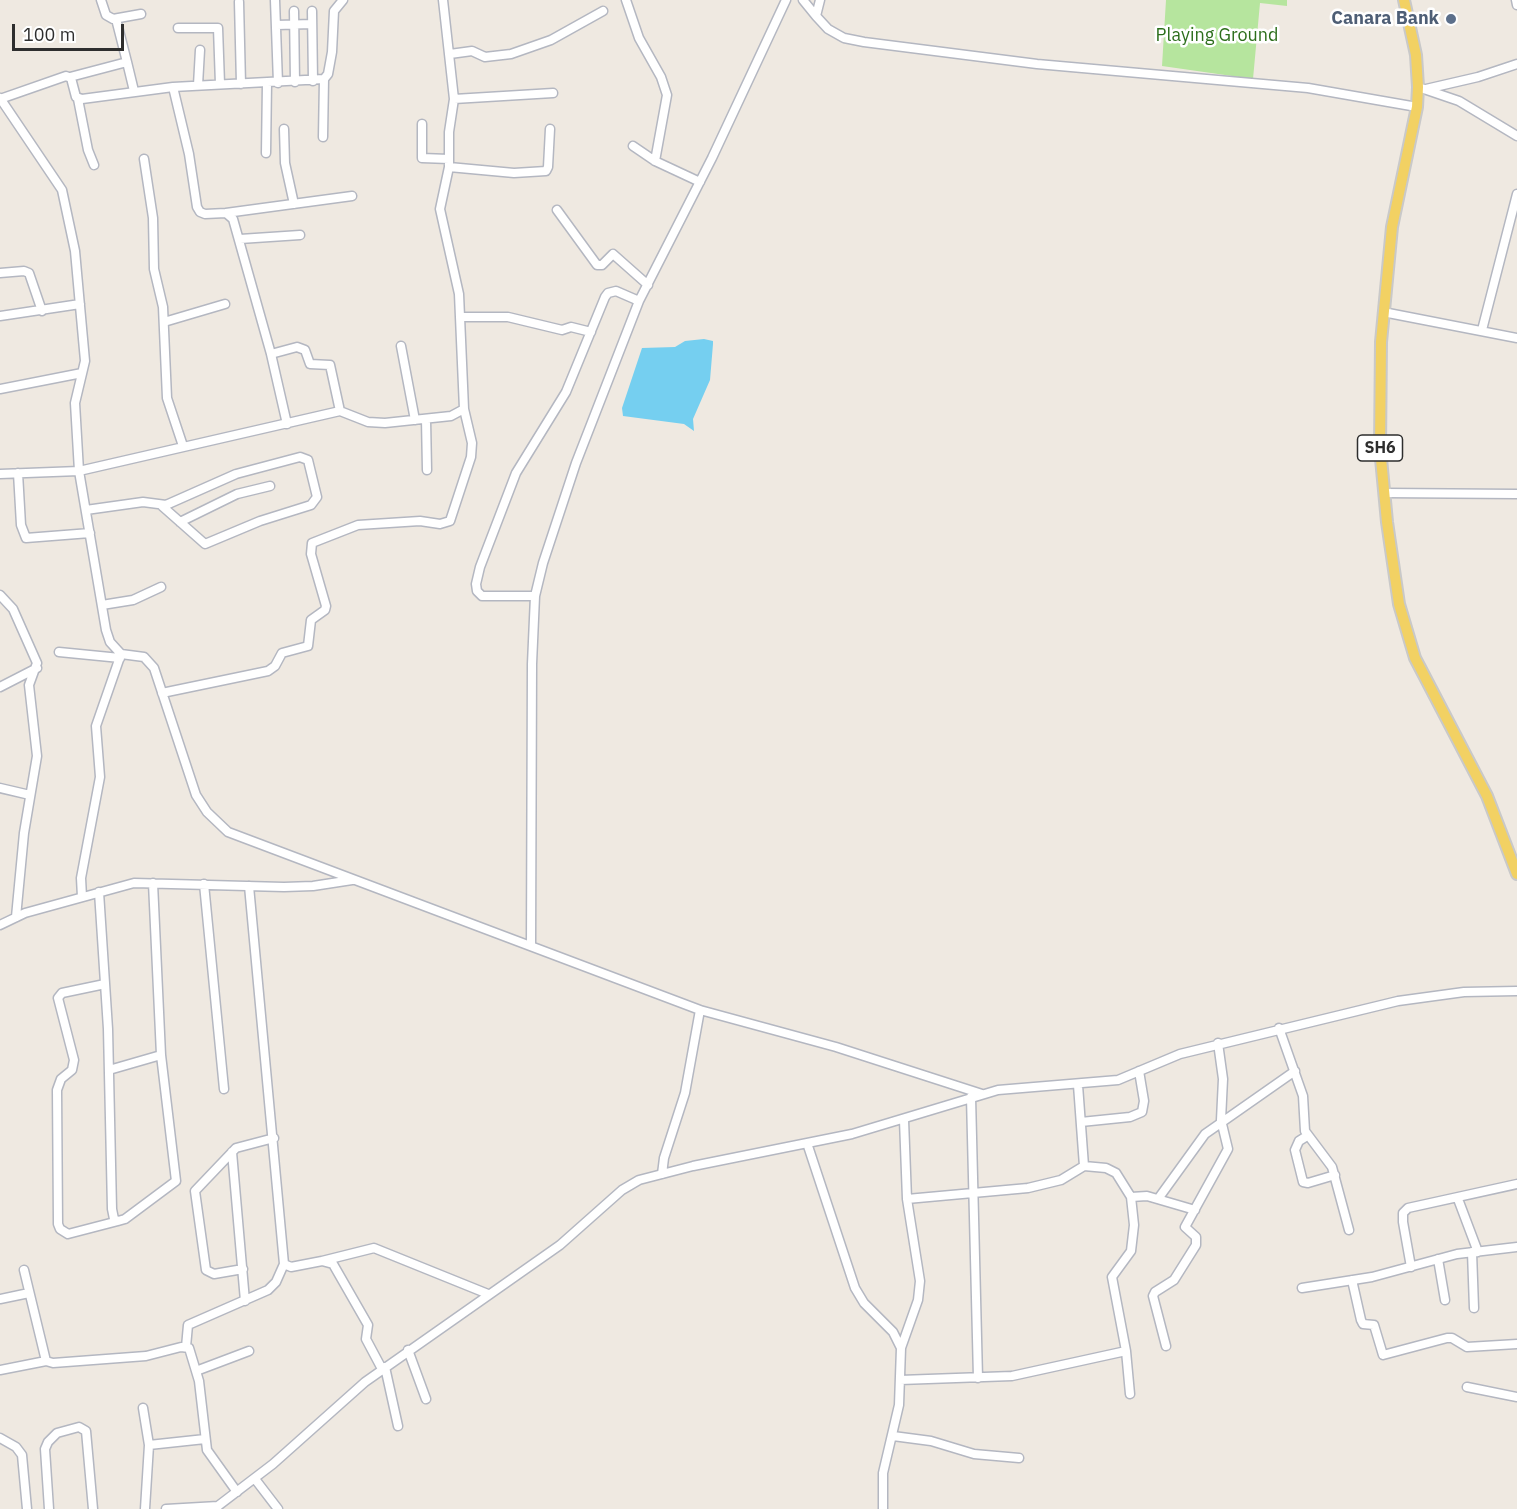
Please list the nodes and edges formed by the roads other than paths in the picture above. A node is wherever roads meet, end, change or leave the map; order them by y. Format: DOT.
graph roads {
  1 [pos="101,0"];
  2 [pos="275,0"];
  3 [pos="343,0"];
  4 [pos="443,0"];
  5 [pos="626,0"];
  6 [pos="786,0"];
  7 [pos="803,0"];
  8 [pos="820,0"];
  9 [pos="1404,0"];
  10 [pos="1516,0"];
  11 [pos="239,3"];
  12 [pos="1517,5"];
  13 [pos="294,11"];
  14 [pos="312,11"];
  15 [pos="603,11"];
  16 [pos="141,14"];
  17 [pos="816,16"];
  18 [pos="116,19"];
  19 [pos="294,24"];
  20 [pos="312,24"];
  21 [pos="277,25"];
  22 [pos="178,28"];
  23 [pos="200,50"];
  24 [pos="450,54"];
  25 [pos="127,62"];
  26 [pos="1517,64"];
  27 [pos="69,76"];
  28 [pos="324,79"];
  29 [pos="313,81"];
  30 [pos="295,82"];
  31 [pos="267,83"];
  32 [pos="278,83"];
  33 [pos="220,84"];
  34 [pos="241,84"];
  35 [pos="198,85"];
  36 [pos="173,87"];
  37 [pos="1422,88"];
  38 [pos="134,91"];
  39 [pos="553,93"];
  40 [pos="0,98"];
  41 [pos="78,99"];
  42 [pos="454,99"];
  43 [pos="1417,107"];
  44 [pos="5,113"];
  45 [pos="422,124"];
  46 [pos="284,129"];
  47 [pos="550,129"];
  48 [pos="1517,136"];
  49 [pos="323,137"];
  50 [pos="633,146"];
  51 [pos="266,153"];
  52 [pos="144,159"];
  53 [pos="655,160"];
  54 [pos="449,163"];
  55 [pos="94,165"];
  56 [pos="700,182"];
  57 [pos="1517,194"];
  58 [pos="352,196"];
  59 [pos="294,204"];
  60 [pos="557,210"];
  61 [pos="226,213"];
  62 [pos="300,235"];
  63 [pos="240,240"];
  64 [pos="0,273"];
  65 [pos="648,285"];
  66 [pos="639,302"];
  67 [pos="80,304"];
  68 [pos="225,304"];
  69 [pos="42,311"];
  70 [pos="1383,312"];
  71 [pos="0,316"];
  72 [pos="462,317"];
  73 [pos="164,322"];
  74 [pos="1482,330"];
  75 [pos="591,332"];
  76 [pos="1517,338"];
  77 [pos="401,346"];
  78 [pos="271,354"];
  79 [pos="82,373"];
  80 [pos="0,389"];
  81 [pos="464,409"];
  82 [pos="340,411"];
  83 [pos="426,419"];
  84 [pos="416,420"];
  85 [pos="287,424"];
  86 [pos="183,447"];
  87 [pos="427,470"];
  88 [pos="79,471"];
  89 [pos="18,473"];
  90 [pos="0,474"];
  91 [pos="270,486"];
  92 [pos="1384,493"];
  93 [pos="1517,494"];
  94 [pos="162,506"];
  95 [pos="86,510"];
  96 [pos="180,522"];
  97 [pos="90,533"];
  98 [pos="161,587"];
  99 [pos="0,595"];
  100 [pos="535,596"];
  101 [pos="102,606"];
  102 [pos="59,652"];
  103 [pos="120,656"];
  104 [pos="37,668"];
  105 [pos="0,687"];
  106 [pos="162,693"];
  107 [pos="0,788"];
  108 [pos="30,795"];
  109 [pos="1517,874"];
  110 [pos="353,879"];
  111 [pos="153,883"];
  112 [pos="204,884"];
  113 [pos="249,886"];
  114 [pos="99,892"];
  115 [pos="82,897"];
  116 [pos="16,917"];
  117 [pos="0,925"];
  118 [pos="531,946"];
  119 [pos="105,984"];
  120 [pos="1517,991"];
  121 [pos="700,1010"];
  122 [pos="1279,1028"];
  123 [pos="1218,1043"];
  124 [pos="161,1055"];
  125 [pos="109,1070"];
  126 [pos="1139,1071"];
  127 [pos="1295,1071"];
  128 [pos="1078,1085"];
  129 [pos="224,1089"];
  130 [pos="982,1094"];
  131 [pos="971,1097"];
  132 [pos="904,1120"];
  133 [pos="1221,1120"];
  134 [pos="1081,1122"];
  135 [pos="1307,1136"];
  136 [pos="274,1137"];
  137 [pos="807,1143"];
  138 [pos="232,1152"];
  139 [pos="1084,1166"];
  140 [pos="662,1174"];
  141 [pos="1335,1175"];
  142 [pos="1517,1184"];
  143 [pos="974,1194"];
  144 [pos="1131,1197"];
  145 [pos="907,1198"];
  146 [pos="1458,1198"];
  147 [pos="1158,1199"];
  148 [pos="1195,1210"];
  149 [pos="118,1221"];
  150 [pos="1349,1230"];
  151 [pos="1517,1247"];
  152 [pos="1475,1252"];
  153 [pos="1438,1259"];
  154 [pos="322,1261"];
  155 [pos="284,1264"];
  156 [pos="1411,1267"];
  157 [pos="243,1269"];
  158 [pos="24,1270"];
  159 [pos="1352,1280"];
  160 [pos="1302,1288"];
  161 [pos="29,1293"];
  162 [pos="488,1294"];
  163 [pos="0,1299"];
  164 [pos="1445,1300"];
  165 [pos="245,1301"];
  166 [pos="1474,1308"];
  167 [pos="1517,1344"];
  168 [pos="1166,1346"];
  169 [pos="186,1347"];
  170 [pos="901,1348"];
  171 [pos="408,1350"];
  172 [pos="249,1351"];
  173 [pos="1126,1351"];
  174 [pos="46,1361"];
  175 [pos="384,1368"];
  176 [pos="0,1370"];
  177 [pos="196,1371"];
  178 [pos="978,1378"];
  179 [pos="900,1380"];
  180 [pos="1467,1387"];
  181 [pos="1130,1394"];
  182 [pos="1517,1397"];
  183 [pos="426,1399"];
  184 [pos="143,1408"];
  185 [pos="398,1426"];
  186 [pos="893,1436"];
  187 [pos="0,1438"];
  188 [pos="206,1439"];
  189 [pos="149,1445"];
  190 [pos="1019,1458"];
  191 [pos="255,1479"];
  192 [pos="237,1492"];
  193 [pos="216,1508"];
  194 [pos="27,1509"];
  195 [pos="49,1509"];
  196 [pos="93,1509"];
  197 [pos="145,1509"];
  198 [pos="166,1509"];
  199 [pos="278,1509"];
  200 [pos="883,1509"];
  1 -- 18 [label="street"];
  2 -- 21 [label="street"];
  3 -- 28 [label="street"];
  4 -- 24 [label="street"];
  5 -- 53 [label="street"];
  6 -- 56 [label="street"];
  7 -- 17 [label="street"];
  8 -- 17 [label="street"];
  9 -- 37 [label="main road, SH6"];
  10 -- 12 [label="street"];
  11 -- 34 [label="street"];
  13 -- 19 [label="street"];
  14 -- 20 [label="street"];
  15 -- 24 [label="street"];
  16 -- 18 [label="street"];
  17 -- 43 [label="street"];
  18 -- 25 [label="street"];
  19 -- 20 [label="street"];
  19 -- 21 [label="street"];
  19 -- 30 [label="street"];
  20 -- 29 [label="street"];
  21 -- 32 [label="street"];
  22 -- 33 [label="street"];
  23 -- 35 [label="street"];
  24 -- 42 [label="street"];
  25 -- 27 [label="street"];
  25 -- 38 [label="street"];
  26 -- 37 [label="street"];
  27 -- 40 [label="street"];
  27 -- 41 [label="street"];
  28 -- 29 [label="street"];
  28 -- 49 [label="street"];
  29 -- 30 [label="street"];
  30 -- 32 [label="street"];
  31 -- 32 [label="street"];
  31 -- 34 [label="street"];
  31 -- 51 [label="street"];
  33 -- 34 [label="street"];
  33 -- 35 [label="street"];
  35 -- 36 [label="street"];
  36 -- 38 [label="street"];
  36 -- 61 [label="street"];
  37 -- 43 [label="main road, SH6"];
  37 -- 48 [label="street"];
  38 -- 41 [label="street"];
  39 -- 42 [label="street"];
  40 -- 44 [label="street"];
  41 -- 55 [label="street"];
  42 -- 54 [label="street"];
  43 -- 70 [label="main road, SH6"];
  44 -- 67 [label="street"];
  45 -- 54 [label="street"];
  46 -- 59 [label="street"];
  47 -- 54 [label="street"];
  50 -- 53 [label="street"];
  52 -- 73 [label="street"];
  53 -- 56 [label="street"];
  54 -- 72 [label="street"];
  56 -- 65 [label="street"];
  57 -- 74 [label="street"];
  58 -- 59 [label="street"];
  59 -- 61 [label="street"];
  60 -- 65 [label="street"];
  61 -- 63 [label="street"];
  62 -- 63 [label="street"];
  63 -- 78 [label="street"];
  64 -- 69 [label="street"];
  65 -- 66 [label="street"];
  66 -- 75 [label="street"];
  66 -- 100 [label="street"];
  67 -- 69 [label="street"];
  67 -- 79 [label="street"];
  68 -- 73 [label="street"];
  69 -- 71 [label="street"];
  70 -- 74 [label="street"];
  70 -- 92 [label="main road, SH6"];
  72 -- 75 [label="street"];
  72 -- 81 [label="street"];
  73 -- 86 [label="street"];
  74 -- 76 [label="street"];
  75 -- 100 [label="street"];
  77 -- 84 [label="street"];
  78 -- 82 [label="street"];
  78 -- 85 [label="street"];
  79 -- 80 [label="street"];
  79 -- 88 [label="street"];
  81 -- 83 [label="street"];
  81 -- 106 [label="street"];
  82 -- 84 [label="street"];
  82 -- 85 [label="street"];
  83 -- 84 [label="street"];
  83 -- 87 [label="street"];
  85 -- 86 [label="street"];
  86 -- 88 [label="street"];
  88 -- 89 [label="street"];
  88 -- 95 [label="street"];
  89 -- 90 [label="street"];
  89 -- 97 [label="street"];
  91 -- 96 [label="street"];
  92 -- 93 [label="street"];
  92 -- 109 [label="main road, SH6"];
  94 -- 95 [label="street"];
  94 -- 96 [label="street"];
  94 -- 96 [label="street"];
  95 -- 97 [label="street"];
  97 -- 101 [label="street"];
  98 -- 101 [label="street"];
  99 -- 104 [label="street"];
  100 -- 118 [label="street"];
  101 -- 103 [label="street"];
  102 -- 103 [label="street"];
  103 -- 106 [label="street"];
  103 -- 115 [label="street"];
  104 -- 105 [label="street"];
  104 -- 108 [label="street"];
  106 -- 110 [label="street"];
  107 -- 108 [label="street"];
  108 -- 116 [label="street"];
  110 -- 113 [label="street"];
  110 -- 118 [label="street"];
  111 -- 112 [label="street"];
  111 -- 114 [label="street"];
  111 -- 124 [label="street"];
  112 -- 113 [label="street"];
  112 -- 129 [label="street"];
  113 -- 136 [label="street"];
  114 -- 115 [label="street"];
  114 -- 119 [label="street"];
  115 -- 116 [label="street"];
  116 -- 117 [label="street"];
  118 -- 121 [label="street"];
  119 -- 125 [label="street"];
  119 -- 149 [label="street"];
  120 -- 122 [label="street"];
  121 -- 130 [label="street"];
  121 -- 140 [label="street"];
  122 -- 123 [label="street"];
  122 -- 127 [label="street"];
  123 -- 126 [label="street"];
  123 -- 133 [label="street"];
  124 -- 125 [label="street"];
  124 -- 149 [label="street"];
  125 -- 149 [label="street"];
  126 -- 128 [label="street"];
  126 -- 134 [label="street"];
  127 -- 133 [label="street"];
  127 -- 135 [label="street"];
  128 -- 130 [label="street"];
  128 -- 134 [label="street"];
  130 -- 131 [label="street"];
  131 -- 132 [label="street"];
  131 -- 143 [label="street"];
  132 -- 137 [label="street"];
  132 -- 145 [label="street"];
  133 -- 147 [label="street"];
  133 -- 148 [label="street"];
  134 -- 139 [label="street"];
  135 -- 141 [label="street"];
  135 -- 141 [label="street"];
  136 -- 138 [label="street"];
  136 -- 155 [label="street"];
  137 -- 140 [label="street"];
  137 -- 170 [label="street"];
  138 -- 157 [label="street"];
  138 -- 157 [label="street"];
  139 -- 143 [label="street"];
  139 -- 144 [label="street"];
  140 -- 162 [label="street"];
  141 -- 150 [label="street"];
  142 -- 146 [label="street"];
  143 -- 145 [label="street"];
  143 -- 178 [label="street"];
  144 -- 147 [label="street"];
  144 -- 173 [label="street"];
  145 -- 170 [label="street"];
  146 -- 152 [label="street"];
  146 -- 156 [label="street"];
  147 -- 148 [label="street"];
  148 -- 168 [label="street"];
  151 -- 152 [label="street"];
  152 -- 153 [label="street"];
  152 -- 166 [label="street"];
  153 -- 156 [label="street"];
  153 -- 164 [label="street"];
  154 -- 155 [label="street"];
  154 -- 162 [label="street"];
  154 -- 175 [label="street"];
  155 -- 165 [label="street"];
  156 -- 159 [label="street"];
  157 -- 165 [label="street"];
  158 -- 161 [label="street"];
  159 -- 160 [label="street"];
  159 -- 167 [label="street"];
  161 -- 163 [label="street"];
  161 -- 174 [label="street"];
  162 -- 171 [label="street"];
  165 -- 169 [label="street"];
  169 -- 174 [label="street"];
  169 -- 177 [label="street"];
  170 -- 179 [label="street"];
  171 -- 175 [label="street"];
  171 -- 183 [label="street"];
  172 -- 177 [label="street"];
  173 -- 178 [label="street"];
  173 -- 181 [label="street"];
  174 -- 176 [label="street"];
  175 -- 185 [label="street"];
  175 -- 191 [label="street"];
  177 -- 188 [label="street"];
  178 -- 179 [label="street"];
  179 -- 186 [label="street"];
  180 -- 182 [label="street"];
  184 -- 189 [label="street"];
  186 -- 190 [label="street"];
  186 -- 200 [label="street"];
  187 -- 194 [label="street"];
  188 -- 189 [label="street"];
  188 -- 192 [label="street"];
  189 -- 197 [label="street"];
  191 -- 192 [label="street"];
  191 -- 199 [label="street"];
  192 -- 193 [label="street"];
  193 -- 198 [label="street"];
  195 -- 196 [label="street"];
}
